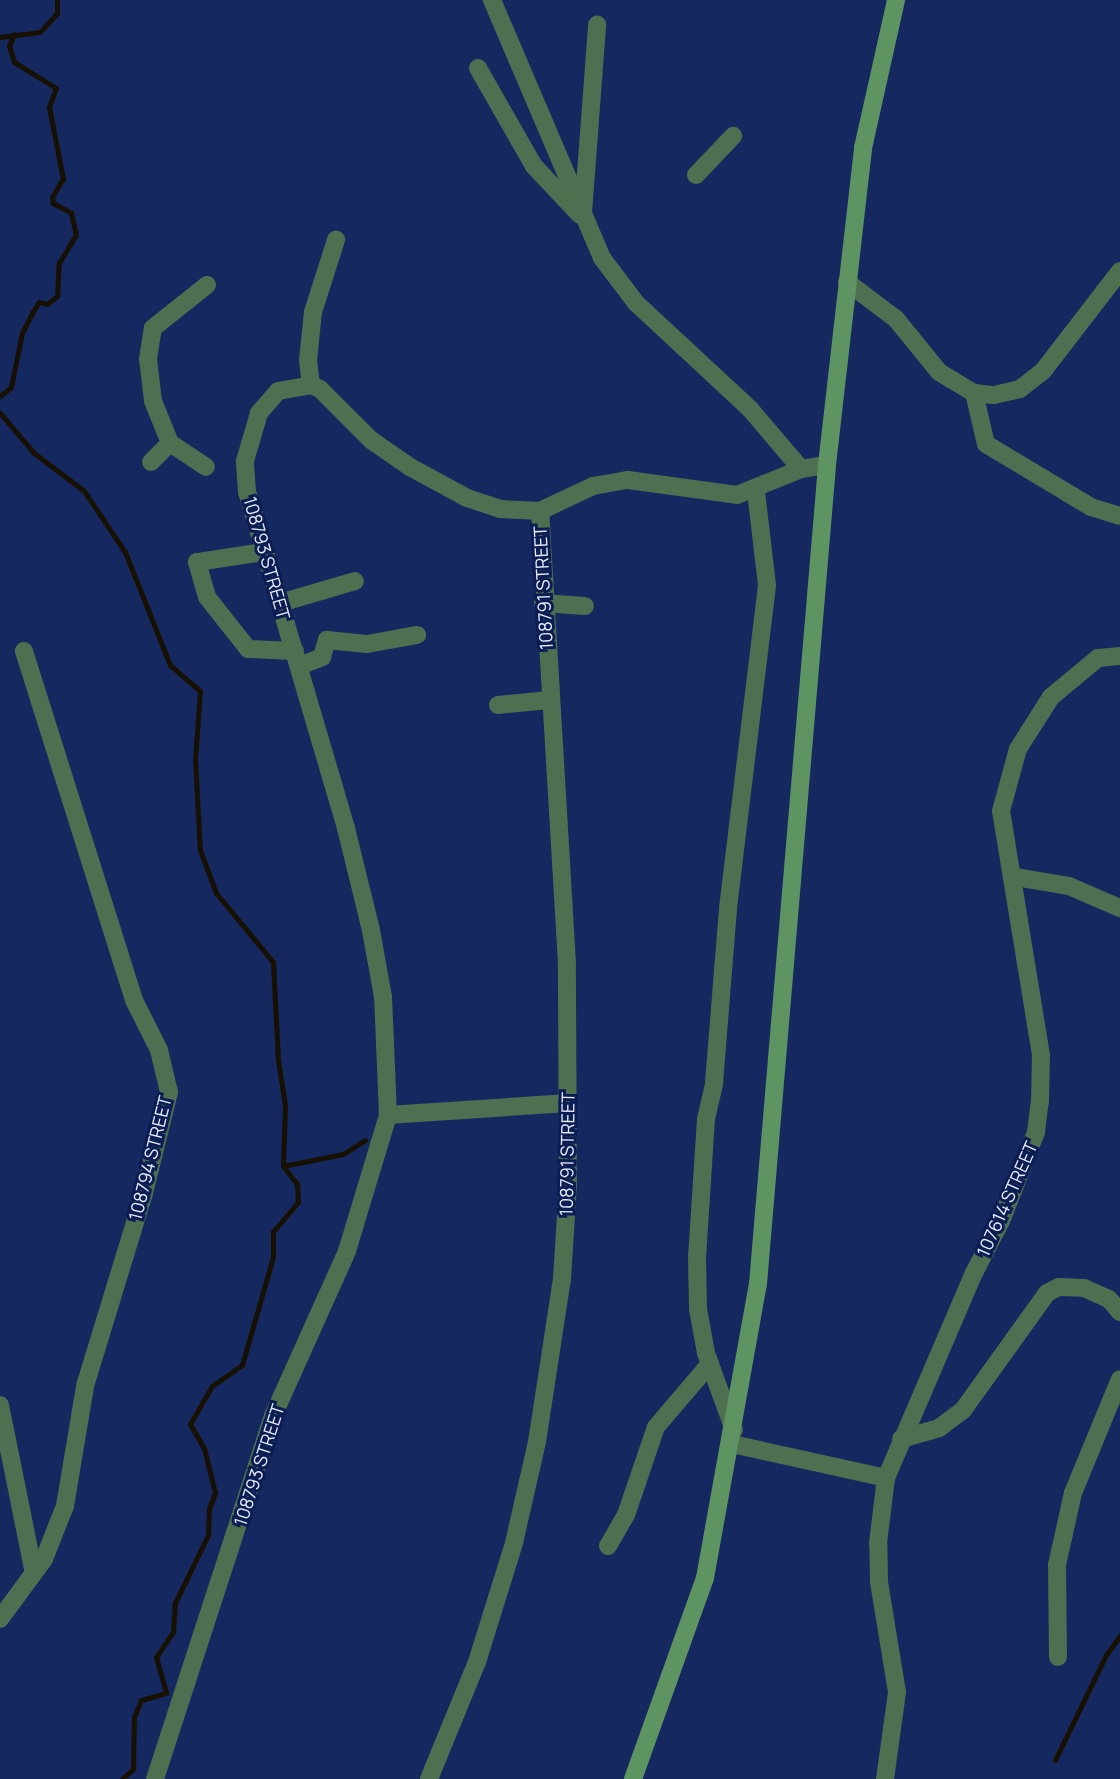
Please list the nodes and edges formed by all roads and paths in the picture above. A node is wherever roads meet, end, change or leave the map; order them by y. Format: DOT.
graph roads {
  1 [pos="492,0"];
  2 [pos="896,0"];
  3 [pos="597,25"];
  4 [pos="478,68"];
  5 [pos="733,136"];
  6 [pos="696,175"];
  7 [pos="583,217"];
  8 [pos="335,240"];
  9 [pos="1120,271"];
  10 [pos="847,282"];
  11 [pos="207,285"];
  12 [pos="311,385"];
  13 [pos="974,393"];
  14 [pos="170,443"];
  15 [pos="151,463"];
  16 [pos="827,465"];
  17 [pos="206,467"];
  18 [pos="801,470"];
  19 [pos="756,491"];
  20 [pos="540,511"];
  21 [pos="1120,516"];
  22 [pos="264,552"];
  23 [pos="355,581"];
  24 [pos="280,603"];
  25 [pos="543,603"];
  26 [pos="585,606"];
  27 [pos="417,635"];
  28 [pos="24,651"];
  29 [pos="1120,656"];
  30 [pos="297,658"];
  31 [pos="549,700"];
  32 [pos="498,705"];
  33 [pos="1015,877"];
  34 [pos="1120,908"];
  35 [pos="568,1103"];
  36 [pos="388,1115"];
  37 [pos="1120,1312"];
  38 [pos="709,1365"];
  39 [pos="1120,1379"];
  40 [pos="0,1405"];
  41 [pos="733,1437"];
  42 [pos="901,1439"];
  43 [pos="886,1478"];
  44 [pos="608,1546"];
  45 [pos="34,1573"];
  46 [pos="0,1619"];
  47 [pos="1058,1657"];
  48 [pos="155,1779"];
  49 [pos="429,1779"];
  50 [pos="633,1779"];
  51 [pos="885,1779"];
  1 -- 7 [label="street"];
  2 -- 10 [label="main road"];
  3 -- 7 [label="street"];
  4 -- 7 [label="street"];
  5 -- 6 [label="street"];
  7 -- 18 [label="street"];
  8 -- 12 [label="street"];
  9 -- 13 [label="street"];
  10 -- 13 [label="street"];
  10 -- 16 [label="main road"];
  11 -- 14 [label="street"];
  12 -- 20 [label="street"];
  12 -- 22 [label="street, 108793 STREET"];
  13 -- 21 [label="street"];
  14 -- 15 [label="street"];
  14 -- 17 [label="street"];
  16 -- 18 [label="street"];
  16 -- 41 [label="main road"];
  18 -- 19 [label="street"];
  19 -- 20 [label="street"];
  19 -- 38 [label="street"];
  20 -- 25 [label="street, 108791 STREET"];
  22 -- 24 [label="street, 108793 STREET"];
  22 -- 30 [label="street"];
  23 -- 24 [label="street"];
  24 -- 30 [label="street, 108793 STREET"];
  25 -- 26 [label="street"];
  25 -- 31 [label="street, 108791 STREET"];
  27 -- 30 [label="street"];
  28 -- 45 [label="street, 108794 STREET"];
  29 -- 33 [label="street, 107614 STREET"];
  30 -- 36 [label="street, 108793 STREET"];
  31 -- 32 [label="street"];
  31 -- 35 [label="street, 108791 STREET"];
  33 -- 34 [label="street"];
  33 -- 42 [label="street, 107614 STREET"];
  35 -- 36 [label="street"];
  35 -- 49 [label="street, 108791 STREET"];
  36 -- 48 [label="street, 108793 STREET"];
  37 -- 42 [label="street"];
  38 -- 41 [label="street"];
  38 -- 44 [label="street"];
  39 -- 47 [label="street"];
  40 -- 45 [label="street"];
  41 -- 43 [label="street"];
  41 -- 50 [label="main road"];
  42 -- 43 [label="street, 107614 STREET"];
  43 -- 51 [label="street, 107614 STREET"];
  45 -- 46 [label="street, 108794 STREET"];
}
